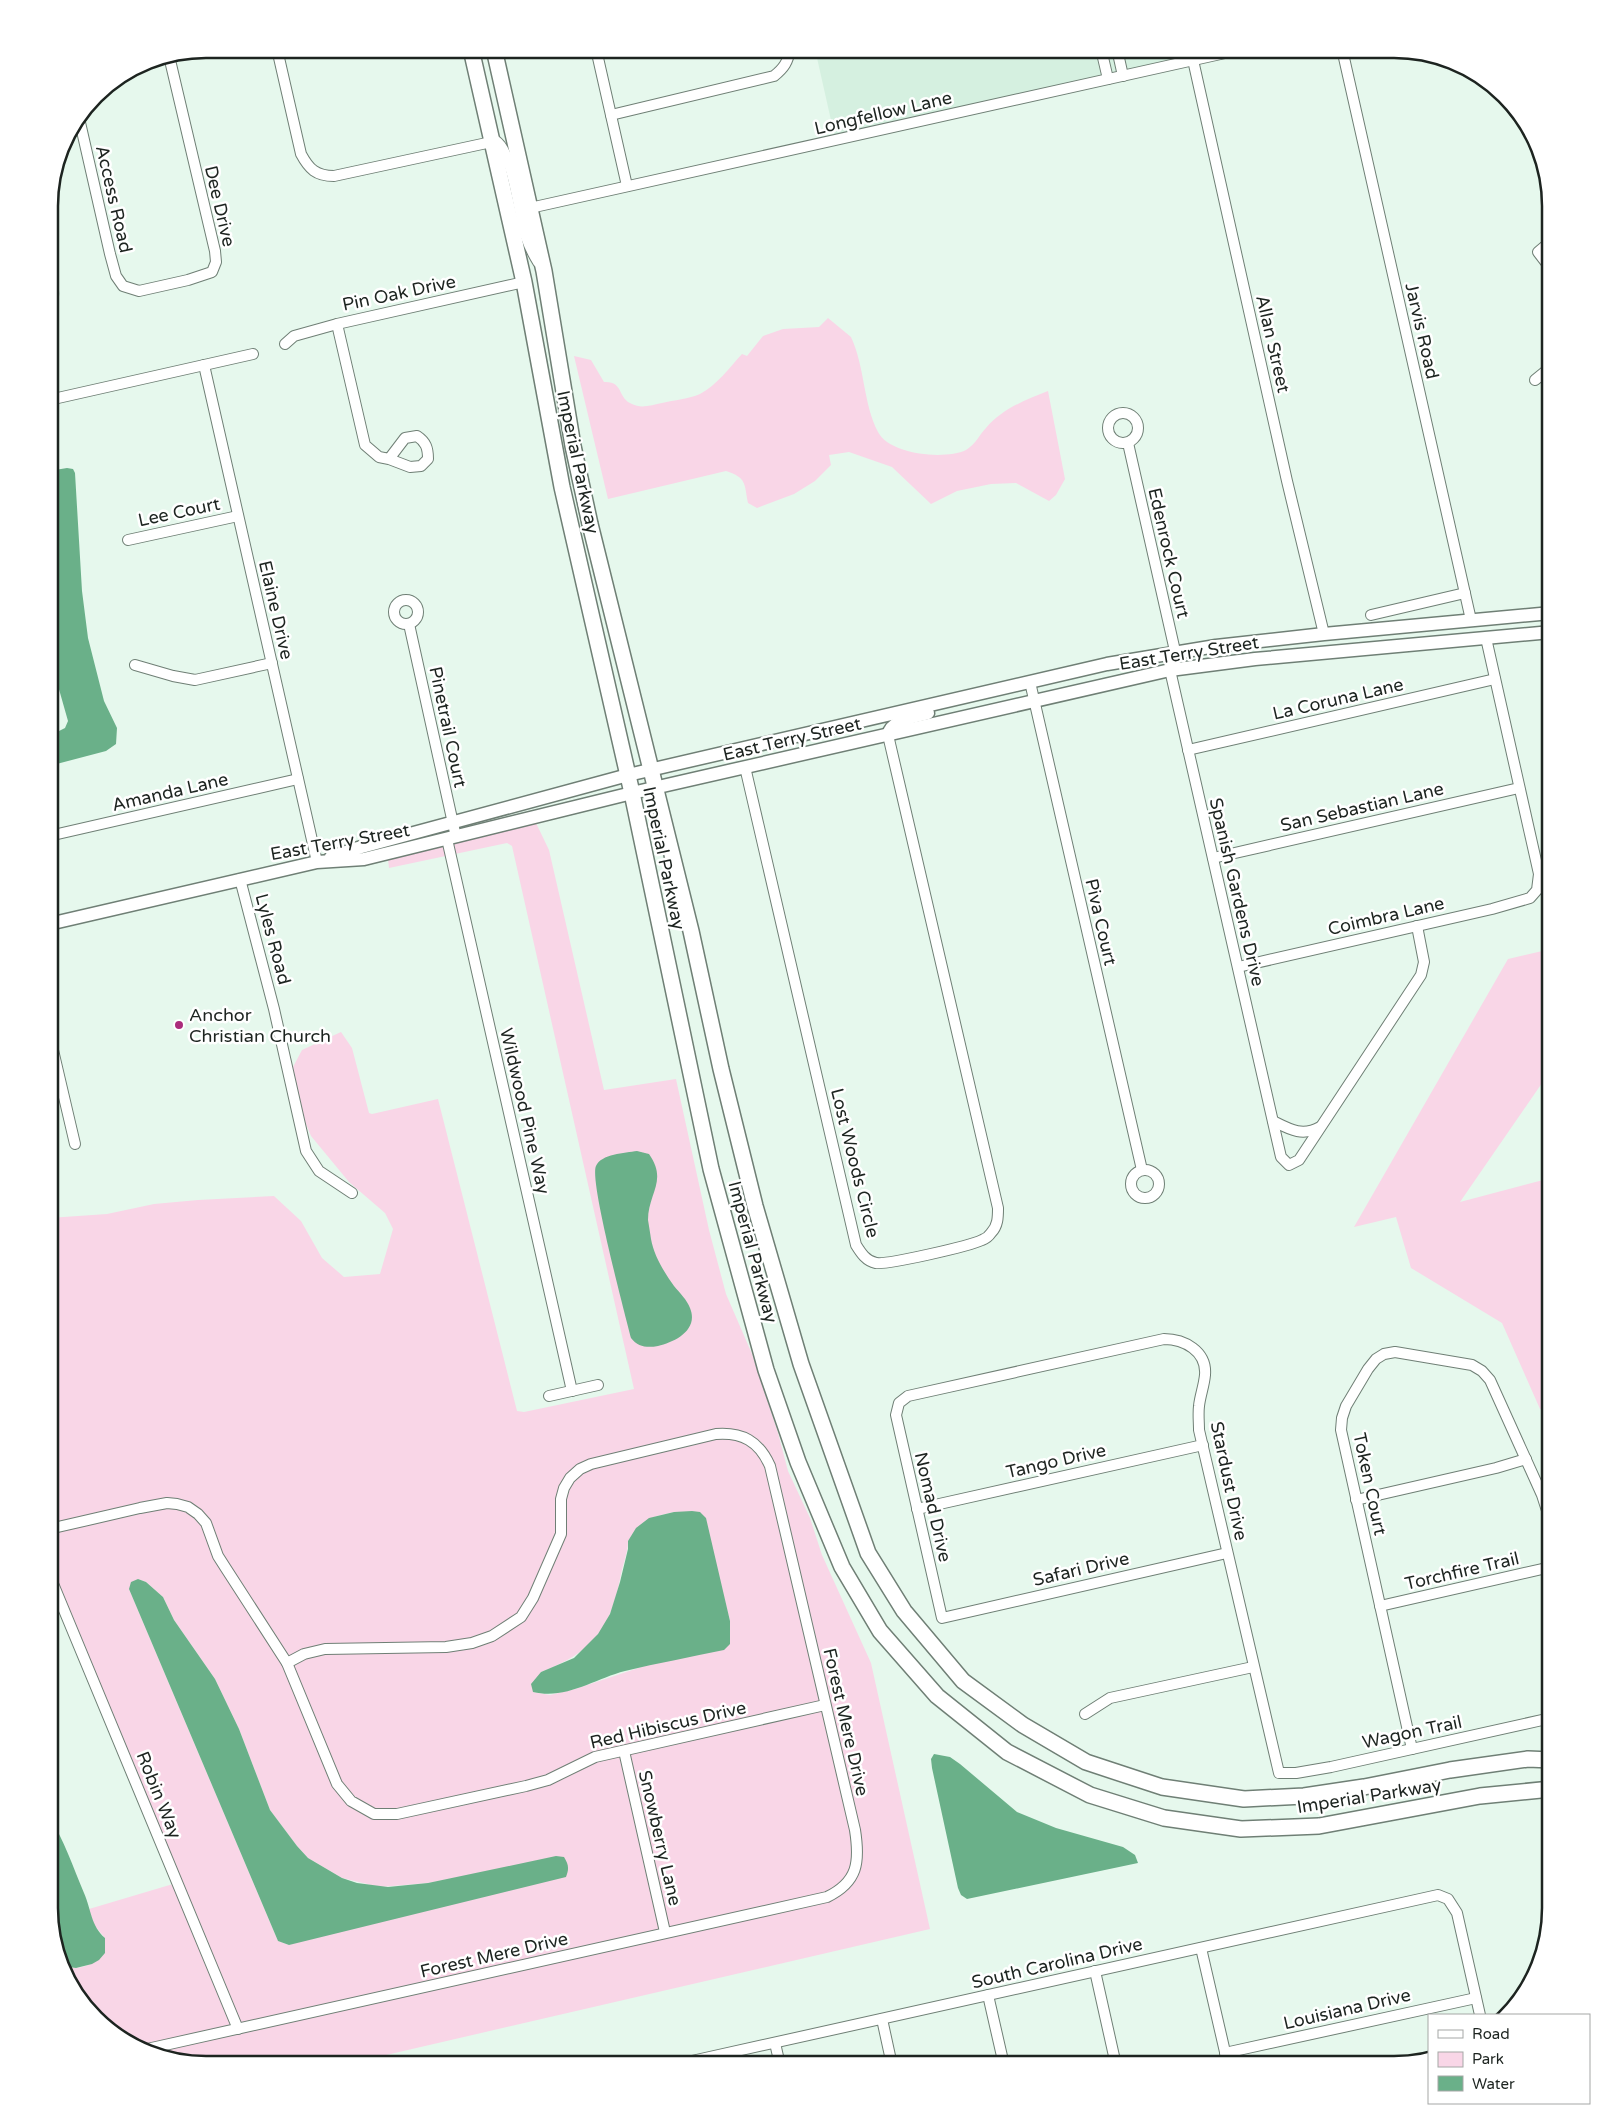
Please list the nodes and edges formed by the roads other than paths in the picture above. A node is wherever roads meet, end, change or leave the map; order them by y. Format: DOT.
graph roads {
  1 [pos="279,58"];
  2 [pos="474,58"];
  3 [pos="496,58"];
  4 [pos="598,58"];
  5 [pos="787,58"];
  6 [pos="1104,58"];
  7 [pos="1119,58"];
  8 [pos="1203,58"];
  9 [pos="1344,58"];
  10 [pos="1194,60"];
  11 [pos="170,62"];
  12 [pos="1123,76"];
  13 [pos="1108,79"];
  14 [pos="612,115"];
  15 [pos="79,130"];
  16 [pos="492,141"];
  17 [pos="628,186"];
  18 [pos="530,208"];
  19 [pos="544,271"];
  20 [pos="524,282"];
  21 [pos="123,286"];
  22 [pos="336,324"];
  23 [pos="285,344"];
  24 [pos="253,354"];
  25 [pos="204,366"];
  26 [pos="1542,374"];
  27 [pos="1535,380"];
  28 [pos="58,398"];
  29 [pos="1128,443"];
  30 [pos="389,459"];
  31 [pos="238,516"];
  32 [pos="128,540"];
  33 [pos="1465,593"];
  34 [pos="1542,614"];
  35 [pos="1371,615"];
  36 [pos="1471,620"];
  37 [pos="409,624"];
  38 [pos="1542,633"];
  39 [pos="1324,634"];
  40 [pos="1486,638"];
  41 [pos="1175,651"];
  42 [pos="272,663"];
  43 [pos="135,665"];
  44 [pos="1170,670"];
  45 [pos="1494,679"];
  46 [pos="1030,682"];
  47 [pos="991,691"];
  48 [pos="1034,700"];
  49 [pos="888,734"];
  50 [pos="1188,750"];
  51 [pos="745,767"];
  52 [pos="651,770"];
  53 [pos="628,775"];
  54 [pos="298,779"];
  55 [pos="655,788"];
  56 [pos="1519,788"];
  57 [pos="632,793"];
  58 [pos="452,823"];
  59 [pos="58,834"];
  60 [pos="452,838"];
  61 [pos="1213,858"];
  62 [pos="317,862"];
  63 [pos="240,879"];
  64 [pos="58,922"];
  65 [pos="1417,926"];
  66 [pos="1238,967"];
  67 [pos="57,1069"];
  68 [pos="1273,1121"];
  69 [pos="1320,1127"];
  70 [pos="75,1144"];
  71 [pos="1142,1170"];
  72 [pos="352,1193"];
  73 [pos="598,1386"];
  74 [pos="572,1391"];
  75 [pos="549,1396"];
  76 [pos="899,1403"];
  77 [pos="1202,1445"];
  78 [pos="1526,1459"];
  79 [pos="1542,1495"];
  80 [pos="1356,1500"];
  81 [pos="917,1509"];
  82 [pos="57,1527"];
  83 [pos="1227,1553"];
  84 [pos="1542,1569"];
  85 [pos="57,1594"];
  86 [pos="1380,1606"];
  87 [pos="942,1618"];
  88 [pos="287,1663"];
  89 [pos="1253,1666"];
  90 [pos="825,1705"];
  91 [pos="1085,1714"];
  92 [pos="1542,1720"];
  93 [pos="1412,1749"];
  94 [pos="624,1751"];
  95 [pos="1542,1760"];
  96 [pos="1279,1773"];
  97 [pos="1542,1790"];
  98 [pos="664,1932"];
  99 [pos="1201,1948"];
  100 [pos="1095,1971"];
  101 [pos="988,1995"];
  102 [pos="1476,1998"];
  103 [pos="1480,2014"];
  104 [pos="882,2019"];
  105 [pos="238,2029"];
  106 [pos="775,2043"];
  107 [pos="156,2048"];
  108 [pos="1225,2053"];
  109 [pos="715,2056"];
  110 [pos="778,2056"];
  111 [pos="890,2056"];
  112 [pos="1002,2056"];
  113 [pos="1114,2056"];
  114 [pos="1226,2056"];
  1 -- 16 [label="street"];
  2 -- 16 [label="main road, Imperial Parkway"];
  3 -- 18 [label="main road, Imperial Parkway"];
  4 -- 14 [label="street"];
  5 -- 14 [label="street"];
  6 -- 13 [label="street"];
  7 -- 12 [label="street"];
  8 -- 10 [label="street, Longfellow Lane"];
  9 -- 33 [label="street, Jarvis Road"];
  10 -- 12 [label="street, Longfellow Lane"];
  10 -- 39 [label="street, Allan Street"];
  11 -- 21 [label="street, Dee Drive"];
  12 -- 13 [label="street, Longfellow Lane"];
  13 -- 17 [label="street, Longfellow Lane"];
  14 -- 17 [label="street"];
  15 -- 21 [label="street, Access Road"];
  16 -- 19 [label="street, Imperial Parkway"];
  16 -- 20 [label="main road, Imperial Parkway"];
  17 -- 18 [label="street, Longfellow Lane"];
  18 -- 19 [label="main road, Imperial Parkway"];
  19 -- 52 [label="main road, Imperial Parkway"];
  20 -- 22 [label="street, Pin Oak Drive"];
  20 -- 53 [label="main road, Imperial Parkway"];
  22 -- 23 [label="street, Pin Oak Drive"];
  22 -- 30 [label="street"];
  24 -- 25 [label="street"];
  25 -- 28 [label="street"];
  25 -- 31 [label="street, Elaine Drive"];
  26 -- 27 [label="street"];
  29 -- 41 [label="street, Edenrock Court"];
  31 -- 32 [label="street, Lee Court"];
  31 -- 42 [label="street, Elaine Drive"];
  33 -- 35 [label="street"];
  33 -- 36 [label="street, Jarvis Road"];
  34 -- 36 [label="street"];
  36 -- 39 [label="street"];
  37 -- 58 [label="street, Pinetrail Court"];
  38 -- 40 [label="street, East Terry Street"];
  39 -- 41 [label="street"];
  40 -- 44 [label="street, East Terry Street"];
  40 -- 45 [label="street"];
  41 -- 44 [label="street, Edenrock Court"];
  41 -- 46 [label="street"];
  42 -- 43 [label="street"];
  42 -- 54 [label="street, Elaine Drive"];
  44 -- 48 [label="street, East Terry Street"];
  44 -- 50 [label="street, Spanish Gardens Drive"];
  45 -- 50 [label="street, La Coruna Lane"];
  45 -- 56 [label="street"];
  46 -- 47 [label="street"];
  46 -- 48 [label="street, Piva Court"];
  47 -- 49 [label="street"];
  47 -- 52 [label="street"];
  48 -- 49 [label="street, East Terry Street"];
  48 -- 71 [label="street, Piva Court"];
  49 -- 51 [label="street, East Terry Street"];
  49 -- 51 [label="street, Lost Woods Circle"];
  50 -- 61 [label="street, Spanish Gardens Drive"];
  51 -- 55 [label="street, East Terry Street"];
  52 -- 53 [label="street"];
  52 -- 55 [label="main road, Imperial Parkway"];
  53 -- 57 [label="main road, Imperial Parkway"];
  53 -- 58 [label="street"];
  54 -- 59 [label="street, Amanda Lane"];
  54 -- 62 [label="street, Elaine Drive"];
  55 -- 57 [label="street, East Terry Street"];
  55 -- 95 [label="main road, Imperial Parkway"];
  56 -- 61 [label="street, San Sebastian Lane"];
  56 -- 65 [label="street, Coimbra Lane"];
  57 -- 60 [label="street, East Terry Street"];
  57 -- 97 [label="main road, Imperial Parkway"];
  58 -- 60 [label="street, Pinetrail Court"];
  58 -- 62 [label="street"];
  60 -- 62 [label="street, East Terry Street"];
  60 -- 74 [label="street, Wildwood Pine Way"];
  61 -- 66 [label="street, Spanish Gardens Drive"];
  62 -- 63 [label="street, East Terry Street"];
  63 -- 64 [label="street, East Terry Street"];
  63 -- 72 [label="street, Lyles Road"];
  65 -- 66 [label="street, Coimbra Lane"];
  65 -- 69 [label="street, Spanish Gardens Drive"];
  66 -- 68 [label="street, Spanish Gardens Drive"];
  67 -- 70 [label="street"];
  68 -- 69 [label="street"];
  68 -- 69 [label="street, Spanish Gardens Drive"];
  73 -- 74 [label="street"];
  74 -- 75 [label="street"];
  76 -- 77 [label="street, Stardust Drive"];
  76 -- 81 [label="street, Nomad Drive"];
  77 -- 81 [label="street, Tango Drive"];
  77 -- 83 [label="street, Stardust Drive"];
  78 -- 79 [label="street, Token Court"];
  78 -- 80 [label="street"];
  78 -- 80 [label="street, Token Court"];
  80 -- 86 [label="street, Token Court"];
  81 -- 87 [label="street, Nomad Drive"];
  82 -- 88 [label="street, Red Hibiscus Drive"];
  83 -- 87 [label="street, Safari Drive"];
  83 -- 89 [label="street, Stardust Drive"];
  84 -- 86 [label="street, Torchfire Trail"];
  85 -- 105 [label="street, Robin Way"];
  86 -- 93 [label="street, Token Court"];
  88 -- 90 [label="street, Forest Mere Drive"];
  88 -- 94 [label="street, Red Hibiscus Drive"];
  89 -- 91 [label="street"];
  89 -- 96 [label="street, Stardust Drive"];
  90 -- 94 [label="street, Red Hibiscus Drive"];
  90 -- 98 [label="street, Forest Mere Drive"];
  92 -- 93 [label="street, Wagon Trail"];
  93 -- 96 [label="street, Wagon Trail"];
  94 -- 98 [label="street, Snowberry Lane"];
  98 -- 105 [label="street, Forest Mere Drive"];
  99 -- 100 [label="street, South Carolina Drive"];
  99 -- 102 [label="street, South Carolina Drive"];
  99 -- 108 [label="street"];
  100 -- 101 [label="street, South Carolina Drive"];
  100 -- 113 [label="street"];
  101 -- 104 [label="street, South Carolina Drive"];
  101 -- 112 [label="street"];
  102 -- 103 [label="street"];
  102 -- 108 [label="street, Louisiana Drive"];
  104 -- 106 [label="street, South Carolina Drive"];
  104 -- 111 [label="street"];
  105 -- 107 [label="street, Forest Mere Drive"];
  106 -- 109 [label="street, South Carolina Drive"];
  106 -- 110 [label="street"];
  108 -- 114 [label="street"];
}
